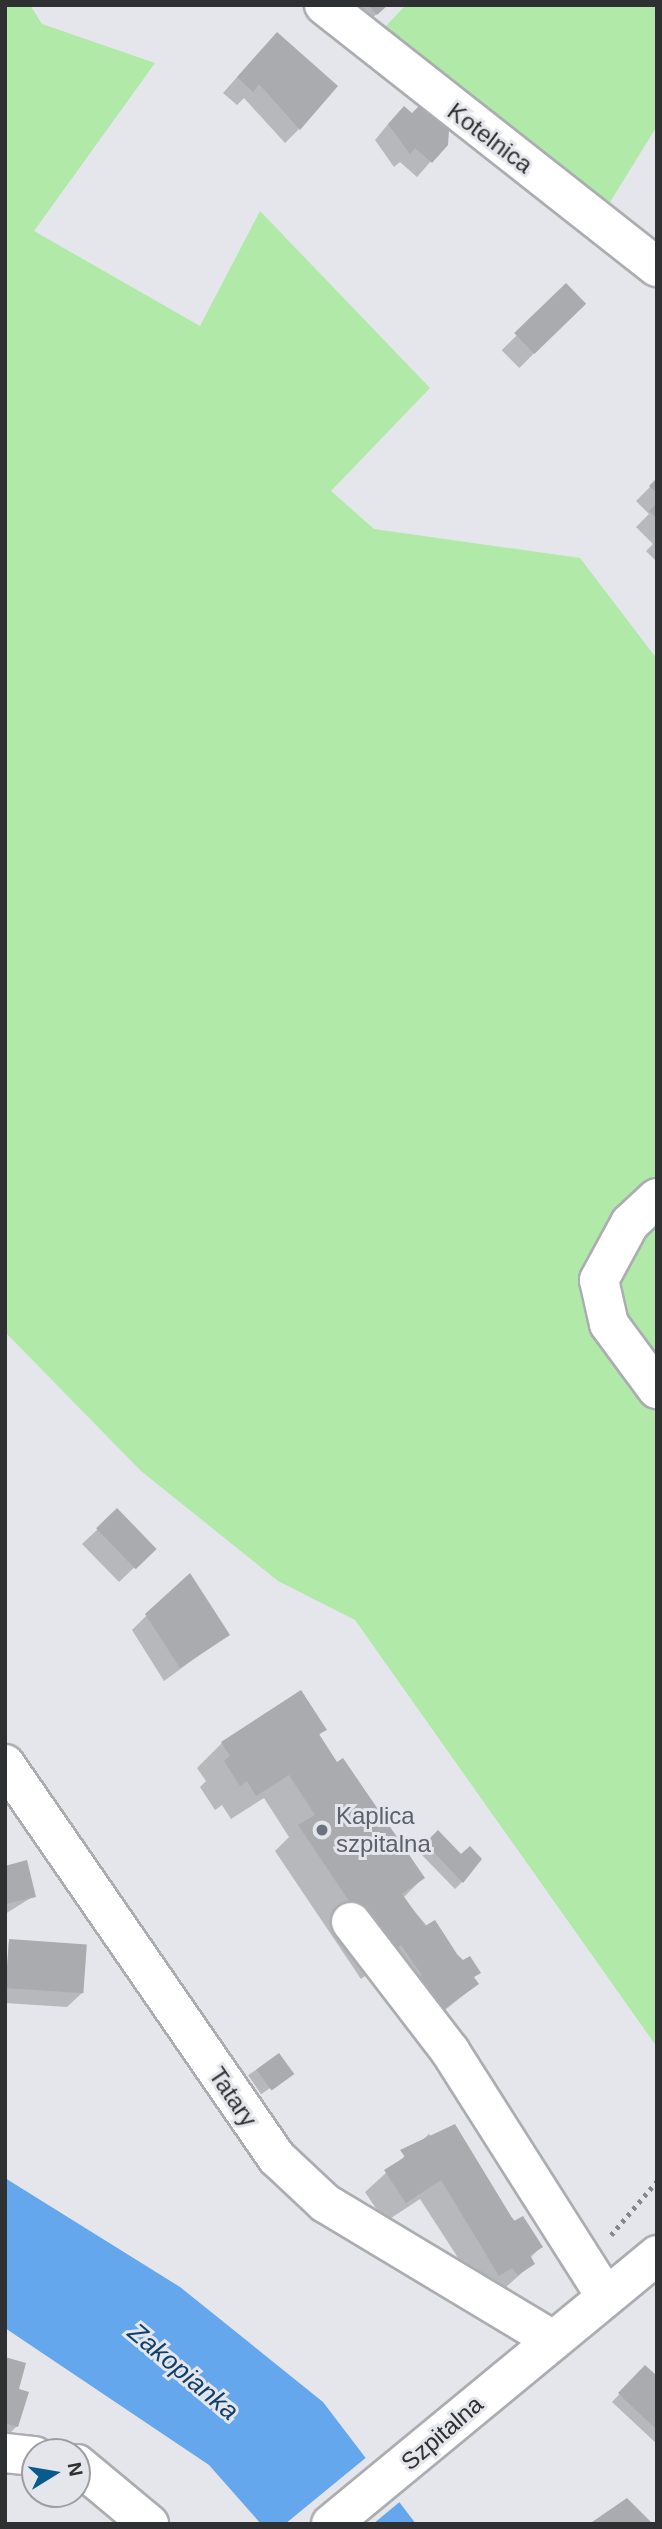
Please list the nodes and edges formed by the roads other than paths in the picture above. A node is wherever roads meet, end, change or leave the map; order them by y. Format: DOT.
graph roads {
  1 [pos="324,5"];
  2 [pos="657,267"];
  3 [pos="657,1198"];
  4 [pos="657,1389"];
  5 [pos="5,1764"];
  6 [pos="351,1923"];
  7 [pos="657,2255"];
  8 [pos="595,2280"];
  9 [pos="550,2338"];
  10 [pos="91,2470"];
  11 [pos="149,2524"];
  12 [pos="331,2524"];
  1 -- 2 [label="street, Kotelnica"];
  3 -- 4 [label="street"];
  5 -- 9 [label="street, Tatary"];
  6 -- 8 [label="street"];
  7 -- 8 [label="street, Szpitalna"];
  8 -- 9 [label="street, Szpitalna"];
  9 -- 12 [label="street, Szpitalna"];
  10 -- 11 [label="street"];
}
